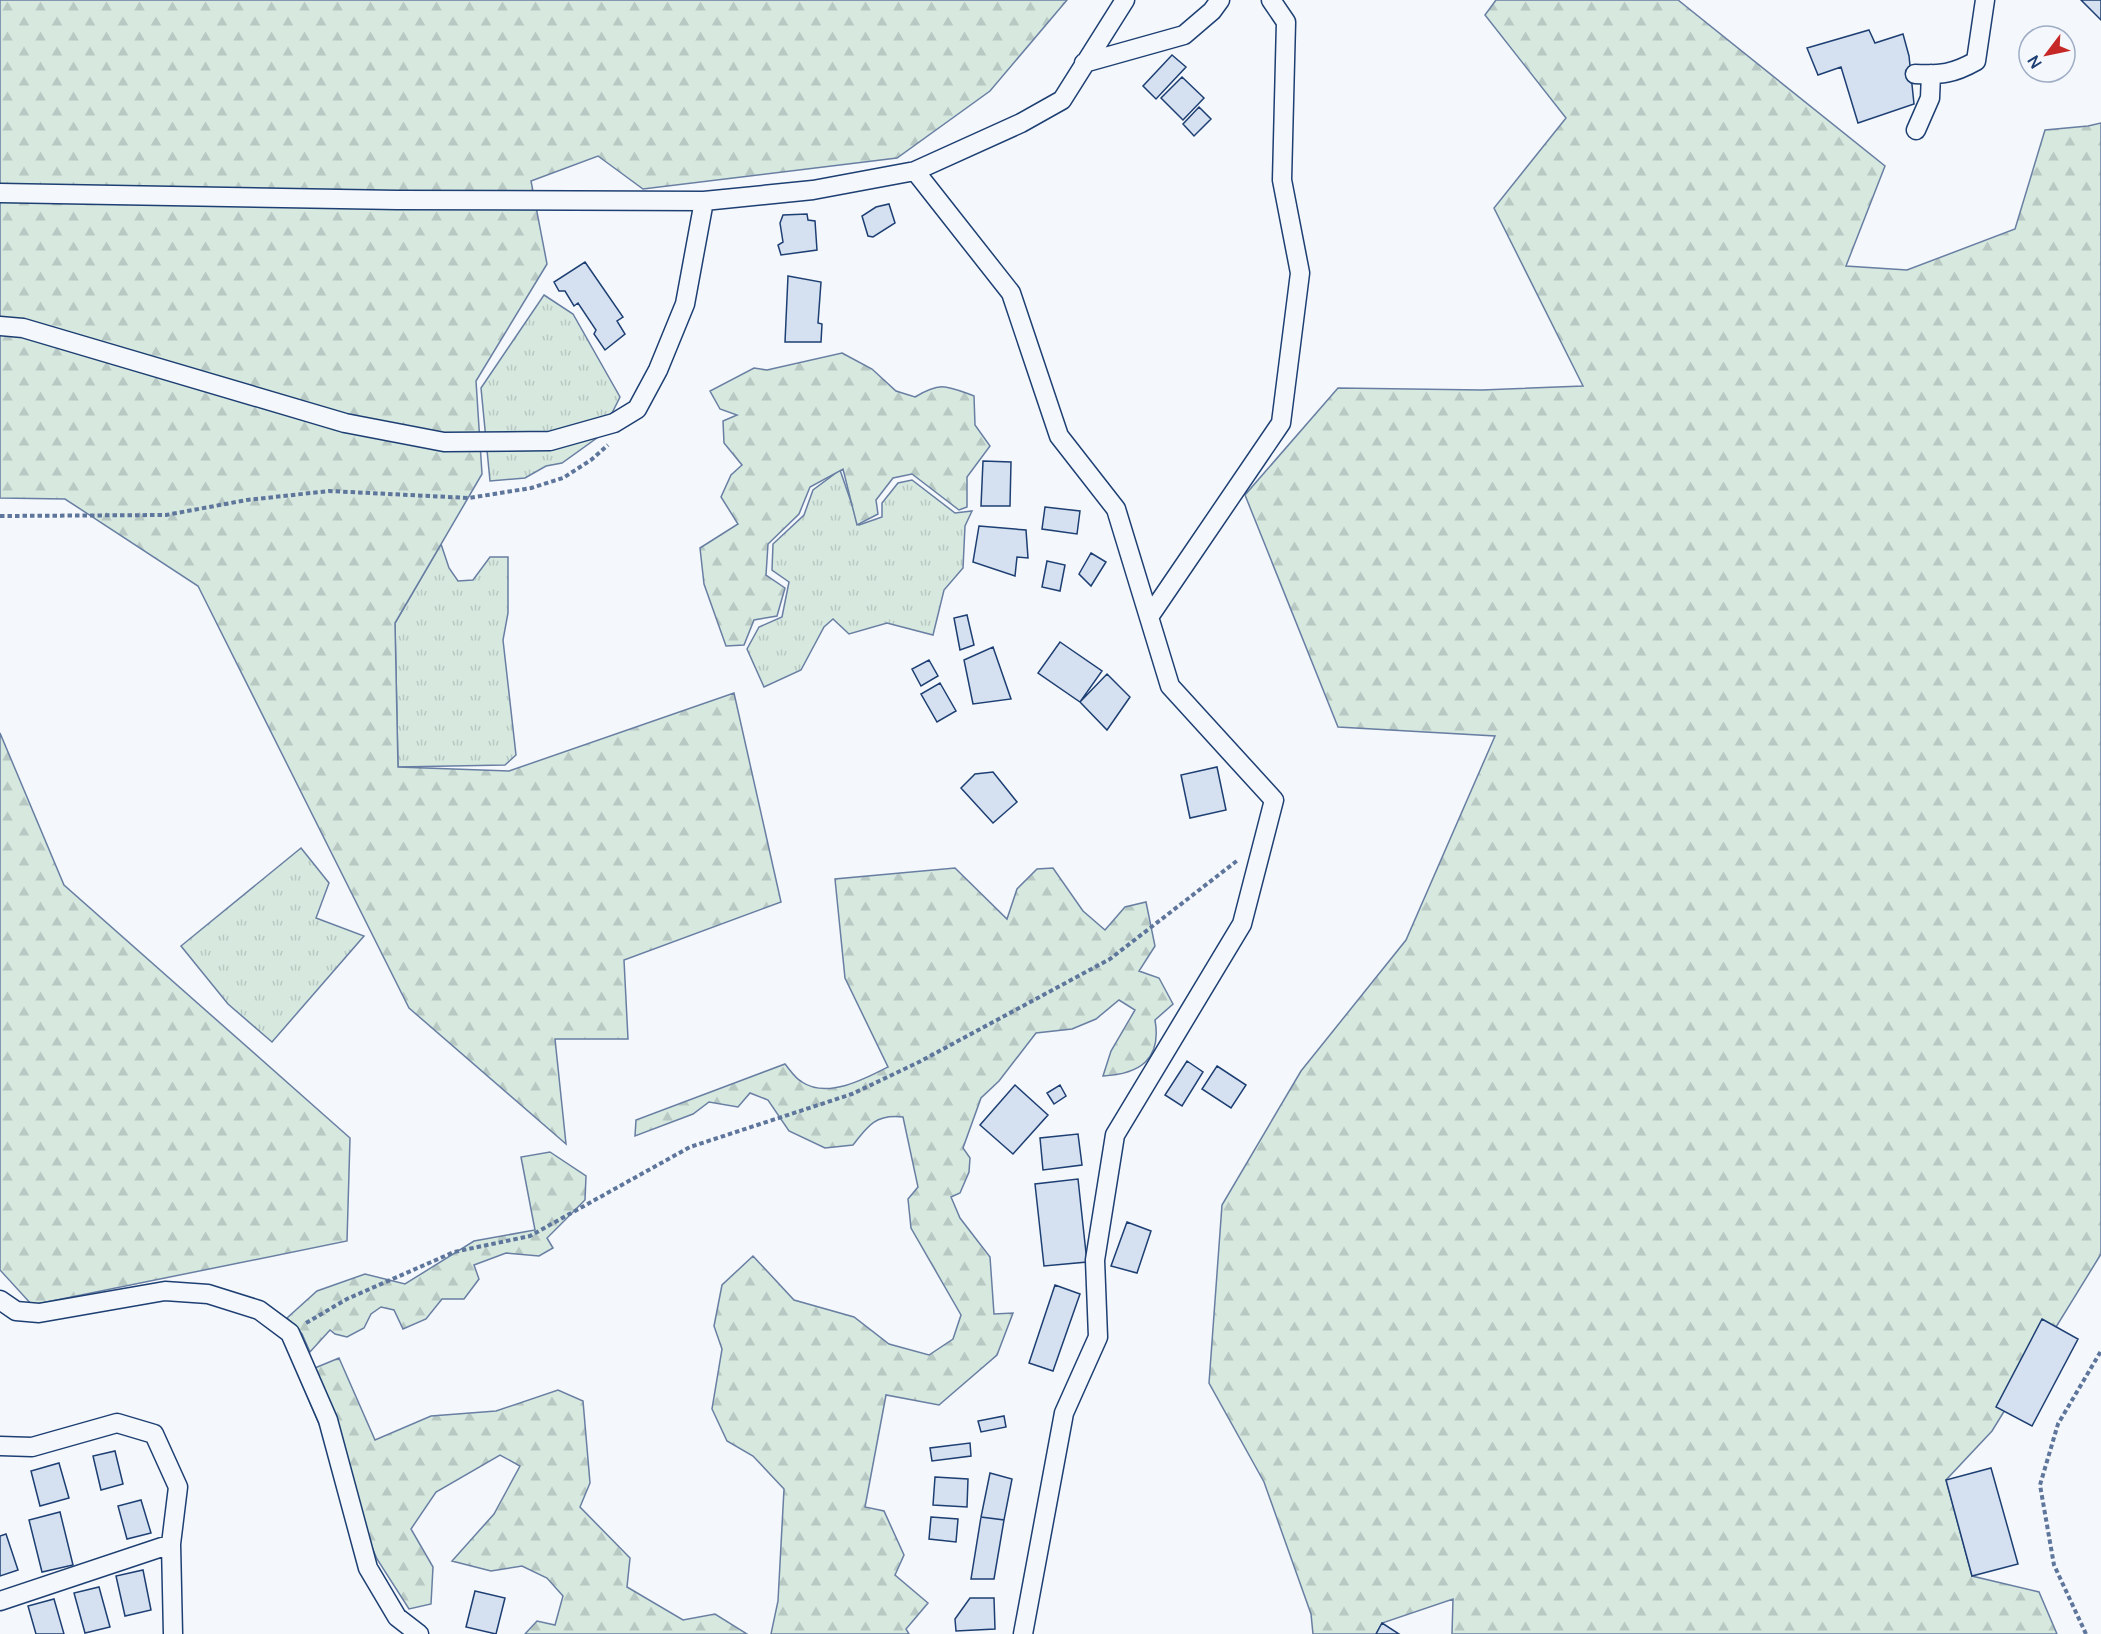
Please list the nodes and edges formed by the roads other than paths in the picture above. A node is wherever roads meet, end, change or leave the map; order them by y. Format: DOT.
graph roads {
  1 [pos="1125,0"];
  2 [pos="1220,0"];
  3 [pos="1271,0"];
  4 [pos="1985,0"];
  5 [pos="1084,63"];
  6 [pos="1916,130"];
  7 [pos="915,171"];
  8 [pos="0,193"];
  9 [pos="704,201"];
  10 [pos="0,326"];
  11 [pos="1149,617"];
  12 [pos="0,1300"];
  13 [pos="0,1446"];
  14 [pos="171,1544"];
  15 [pos="0,1601"];
  16 [pos="174,1634"];
  17 [pos="419,1634"];
  18 [pos="1023,1634"];
  1 -- 5 [label="street"];
  2 -- 5 [label="street"];
  3 -- 11 [label="street"];
  4 -- 6 [label="street"];
  5 -- 7 [label="street"];
  7 -- 9 [label="street"];
  7 -- 11 [label="street"];
  8 -- 9 [label="street"];
  9 -- 10 [label="street"];
  11 -- 18 [label="street"];
  12 -- 17 [label="street"];
  13 -- 14 [label="street"];
  14 -- 15 [label="street"];
  14 -- 16 [label="street"];
}
